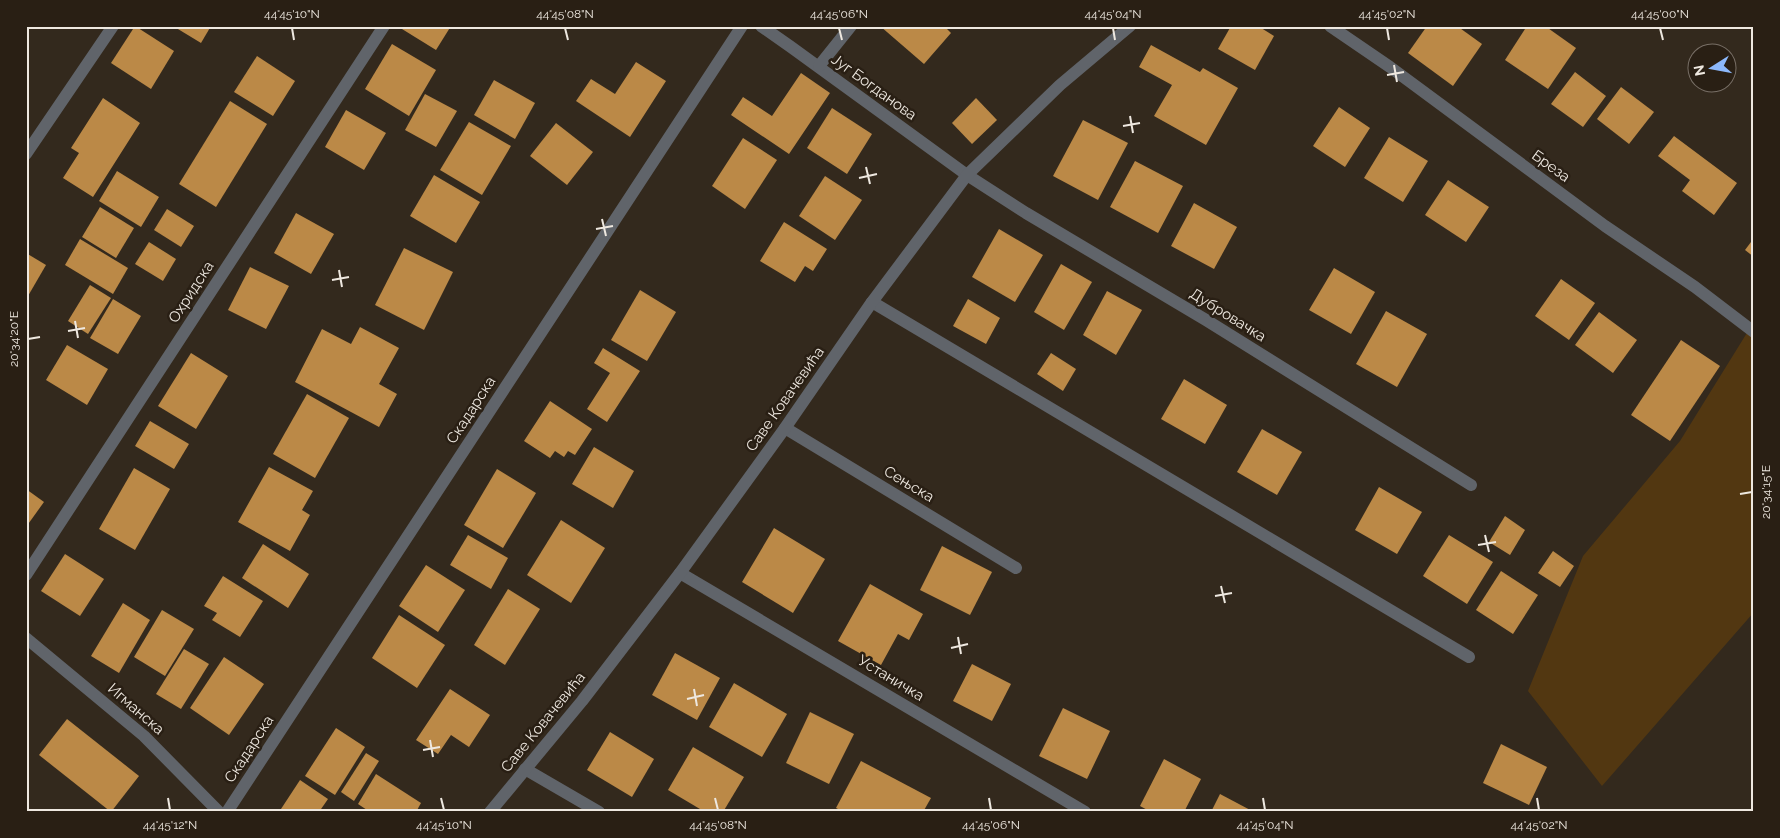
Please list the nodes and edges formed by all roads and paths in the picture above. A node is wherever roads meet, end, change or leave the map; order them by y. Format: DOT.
graph roads {
  1 [pos="113,26"];
  2 [pos="384,26"];
  3 [pos="742,26"];
  4 [pos="761,26"];
  5 [pos="851,26"];
  6 [pos="1130,26"];
  7 [pos="1330,26"];
  8 [pos="819,66"];
  9 [pos="26,154"];
  10 [pos="967,175"];
  11 [pos="872,302"];
  12 [pos="1754,332"];
  13 [pos="785,428"];
  14 [pos="1471,485"];
  15 [pos="1016,568"];
  16 [pos="680,573"];
  17 [pos="26,575"];
  18 [pos="26,638"];
  19 [pos="1470,657"];
  20 [pos="525,769"];
  21 [pos="219,812"];
  22 [pos="227,812"];
  23 [pos="490,812"];
  24 [pos="599,812"];
  25 [pos="1084,812"];
  1 -- 9 [label="street"];
  2 -- 17 [label="street, Охридска"];
  3 -- 22 [label="street, Скадарска"];
  4 -- 8 [label="street, Југ Богданова"];
  5 -- 8 [label="street"];
  6 -- 10 [label="street, Саве Ковачевића"];
  7 -- 12 [label="street, Бреза"];
  8 -- 10 [label="street, Југ Богданова"];
  10 -- 11 [label="street, Саве Ковачевића"];
  10 -- 14 [label="street, Дубровачка"];
  11 -- 13 [label="street, Саве Ковачевића"];
  11 -- 19 [label="street"];
  13 -- 15 [label="street, Сењска"];
  13 -- 16 [label="street, Саве Ковачевића"];
  16 -- 20 [label="street, Саве Ковачевића"];
  16 -- 25 [label="street, Устаничка"];
  18 -- 21 [label="street, Игманска"];
  20 -- 23 [label="street, Саве Ковачевића"];
  20 -- 24 [label="street"];
}
